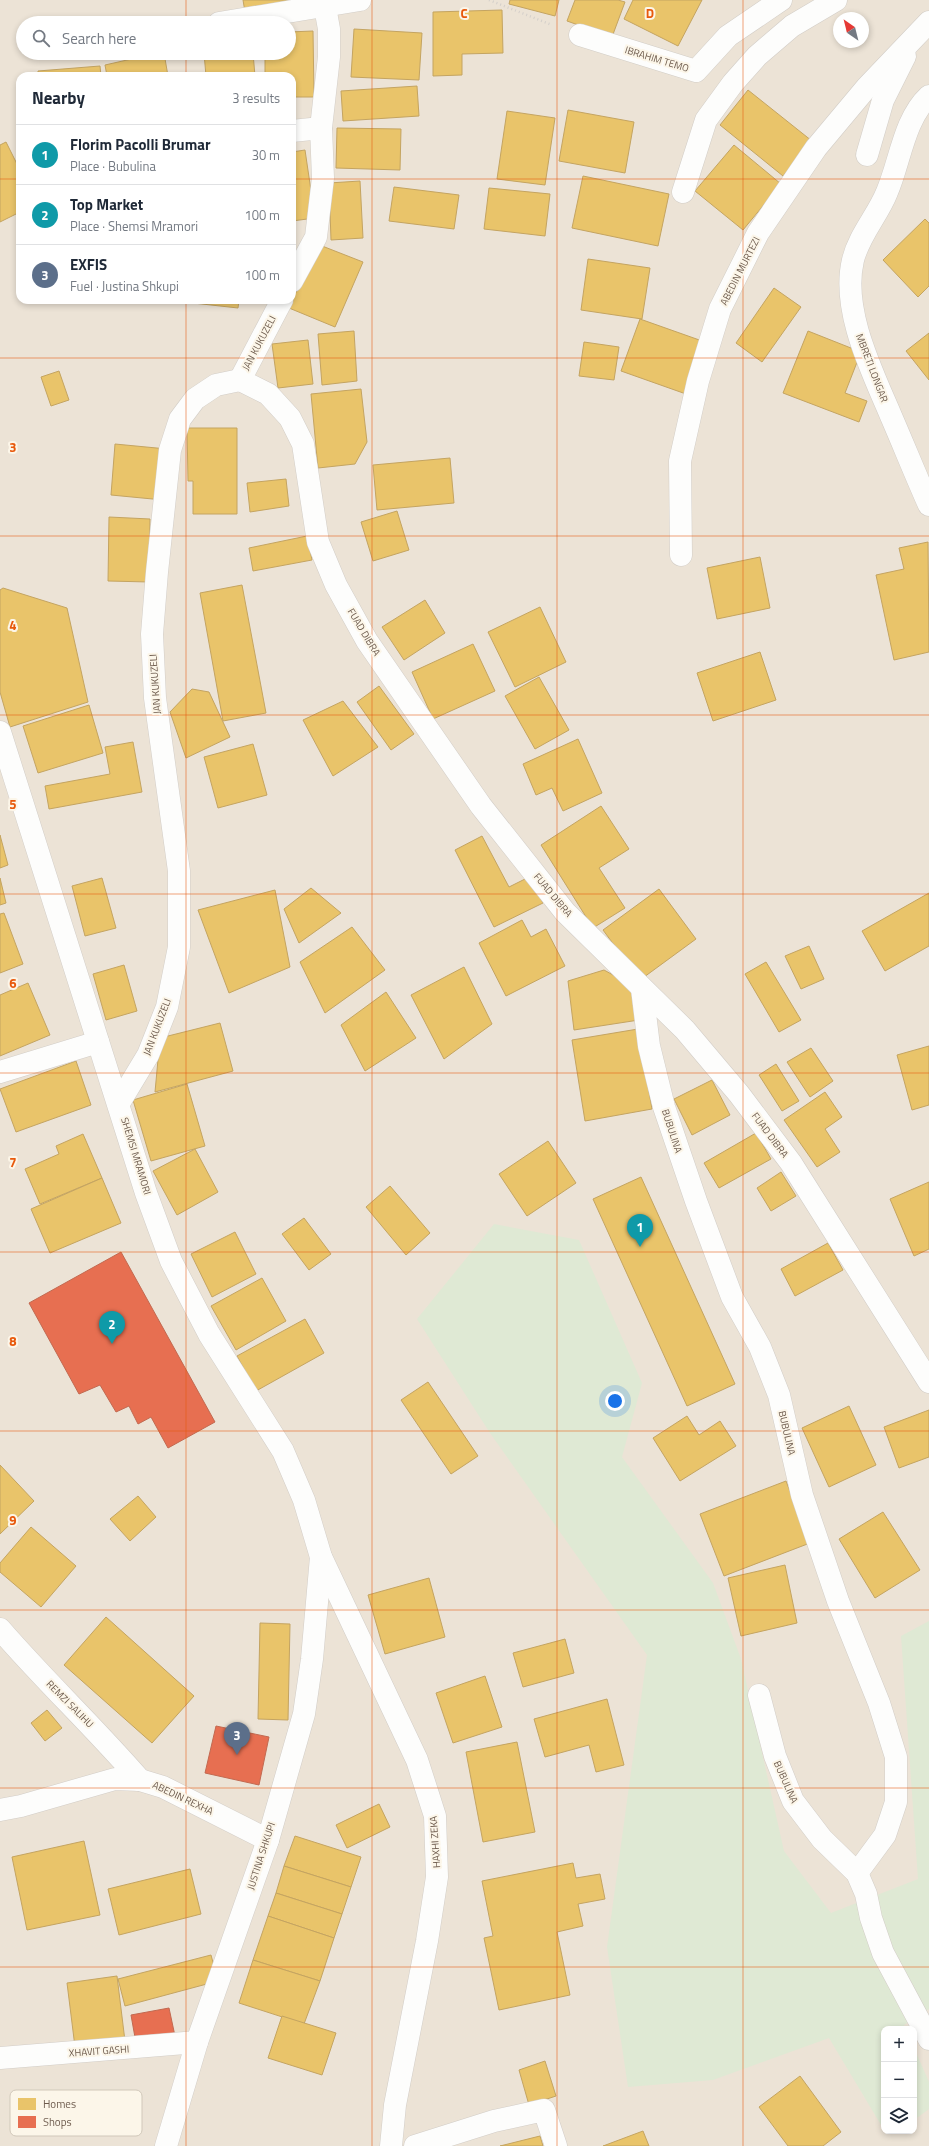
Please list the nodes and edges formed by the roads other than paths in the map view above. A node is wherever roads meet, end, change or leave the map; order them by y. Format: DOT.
graph roads {
  1 [pos="360,0"];
  2 [pos="781,0"];
  3 [pos="836,0"];
  4 [pos="325,6"];
  5 [pos="263,16"];
  6 [pos="922,29"];
  7 [pos="580,35"];
  8 [pos="926,96"];
  9 [pos="320,128"];
  10 [pos="296,131"];
  11 [pos="867,155"];
  12 [pos="682,192"];
  13 [pos="296,274"];
  14 [pos="280,304"];
  15 [pos="240,380"];
  16 [pos="929,505"];
  17 [pos="681,555"];
  18 [pos="0,732"];
  19 [pos="642,989"];
  20 [pos="98,1042"];
  21 [pos="0,1072"];
  22 [pos="119,1102"];
  23 [pos="929,1382"];
  24 [pos="321,1557"];
  25 [pos="0,1629"];
  26 [pos="759,1695"];
  27 [pos="140,1780"];
  28 [pos="0,1810"];
  29 [pos="268,1840"];
  30 [pos="857,1873"];
  31 [pos="929,2039"];
  32 [pos="197,2042"];
  33 [pos="0,2058"];
  34 [pos="166,2146"];
  35 [pos="391,2146"];
  36 [pos="414,2146"];
  37 [pos="556,2146"];
  1 -- 4 [label="street"];
  2 -- 7 [label="street, IBRAHIM TEMO"];
  3 -- 12 [label="street"];
  4 -- 5 [label="street"];
  4 -- 9 [label="street"];
  6 -- 11 [label="street, ABEDIN MURTEZI"];
  6 -- 17 [label="street, ABEDIN MURTEZI"];
  8 -- 16 [label="street, MBRETI LONGAR"];
  9 -- 10 [label="street"];
  9 -- 13 [label="street"];
  14 -- 15 [label="street, JAN KUKUZELI"];
  15 -- 19 [label="street, FUAD DIBRA"];
  15 -- 22 [label="street, JAN KUKUZELI"];
  18 -- 20 [label="street, SHEMSI MRAMORI"];
  19 -- 23 [label="street, FUAD DIBRA"];
  19 -- 30 [label="street, BUBULINA"];
  20 -- 21 [label="street"];
  20 -- 22 [label="street, SHEMSI MRAMORI"];
  22 -- 24 [label="street, SHEMSI MRAMORI"];
  24 -- 29 [label="street, JUSTINA SHKUPI"];
  24 -- 35 [label="street, HAXHI ZEKA"];
  25 -- 27 [label="street, REMZI SALIHU"];
  26 -- 30 [label="street, BUBULINA"];
  27 -- 28 [label="street, ABEDIN REXHA"];
  27 -- 29 [label="street, ABEDIN REXHA"];
  29 -- 32 [label="street, JUSTINA SHKUPI"];
  30 -- 31 [label="street, BUBULINA"];
  32 -- 33 [label="street, XHAVIT GASHI"];
  32 -- 34 [label="street, JUSTINA SHKUPI"];
  36 -- 37 [label="street"];
}
